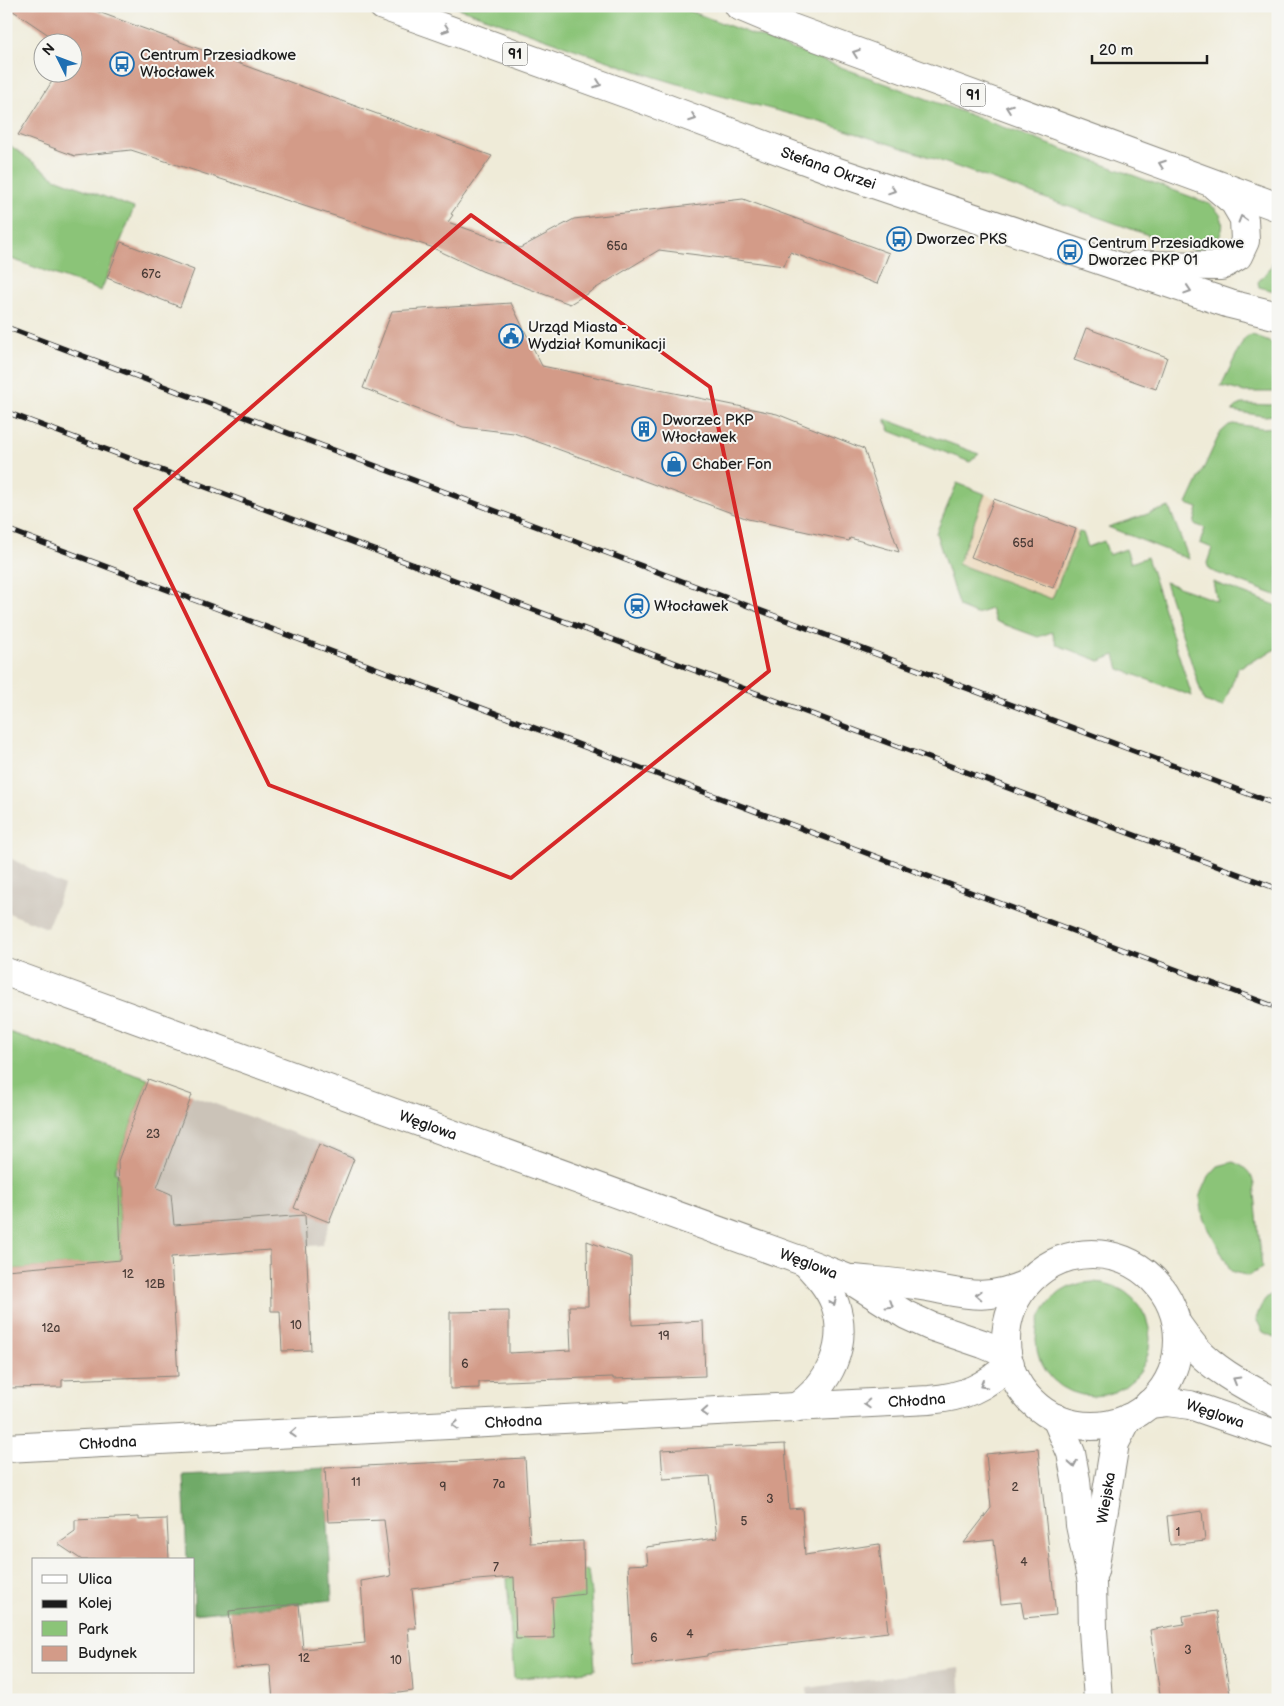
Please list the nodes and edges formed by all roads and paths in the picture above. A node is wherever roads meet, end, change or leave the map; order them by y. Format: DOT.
graph roads {
  1 [pos="383,6"];
  2 [pos="739,6"];
  3 [pos="1208,180"];
  4 [pos="1272,199"];
  5 [pos="1108,264"];
  6 [pos="1278,316"];
  7 [pos="6,972"];
  8 [pos="805,1262"];
  9 [pos="849,1279"];
  10 [pos="1026,1284"];
  11 [pos="1177,1324"];
  12 [pos="1008,1359"];
  13 [pos="1278,1404"];
  14 [pos="795,1408"];
  15 [pos="1139,1411"];
  16 [pos="1056,1418"];
  17 [pos="1278,1435"];
  18 [pos="6,1448"];
  19 [pos="1092,1582"];
  20 [pos="1098,1700"];
  1 -- 5 [label="street, Stefana Okrzei / 91, one-way"];
  3 -- 2 [label="street, 91, one-way"];
  3 -- 4 [label="street, 91"];
  5 -- 3 [label="street, one-way"];
  5 -- 6 [label="street, Stefana Okrzei / 91, one-way"];
  7 -- 8 [label="street, Węglowa"];
  8 -- 9 [label="street, Węglowa"];
  8 -- 14 [label="street, one-way"];
  10 -- 9 [label="street, Węglowa, one-way"];
  9 -- 12 [label="street, Węglowa, one-way"];
  10 -- 11 [label="street"];
  10 -- 12 [label="street"];
  13 -- 11 [label="street, one-way"];
  11 -- 15 [label="street"];
  12 -- 14 [label="street, Chłodna, one-way"];
  12 -- 16 [label="street"];
  14 -- 18 [label="street, Chłodna, one-way"];
  15 -- 16 [label="street"];
  15 -- 17 [label="street, Węglowa"];
  15 -- 19 [label="street, Wiejska"];
  16 -- 19 [label="street, Wiejska, one-way"];
  19 -- 20 [label="street, Wiejska"];
}
